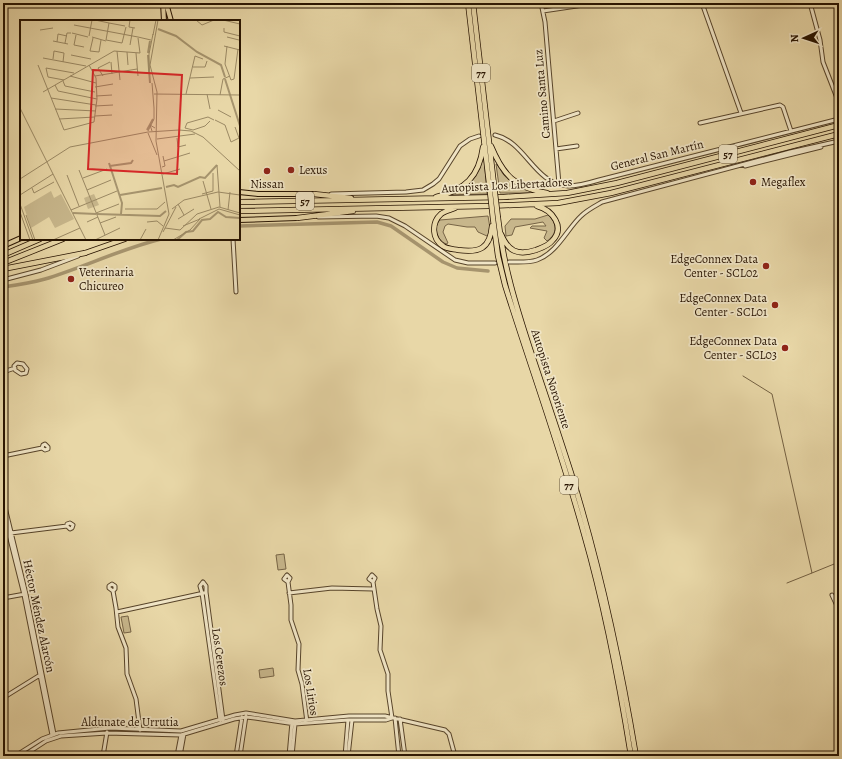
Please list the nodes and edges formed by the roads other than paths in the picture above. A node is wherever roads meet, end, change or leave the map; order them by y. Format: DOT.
graph roads {
  1 [pos="165,3"];
  2 [pos="468,3"];
  3 [pos="473,3"];
  4 [pos="541,3"];
  5 [pos="597,3"];
  6 [pos="694,3"];
  7 [pos="810,3"];
  8 [pos="704,4"];
  9 [pos="543,11"];
  10 [pos="164,20"];
  11 [pos="171,20"];
  12 [pos="839,103"];
  13 [pos="578,113"];
  14 [pos="741,113"];
  15 [pos="839,119"];
  16 [pos="554,121"];
  17 [pos="700,123"];
  18 [pos="839,125"];
  19 [pos="791,131"];
  20 [pos="483,132"];
  21 [pos="839,134"];
  22 [pos="495,135"];
  23 [pos="479,136"];
  24 [pos="489,140"];
  25 [pos="839,141"];
  26 [pos="577,146"];
  27 [pos="556,149"];
  28 [pos="559,184"];
  29 [pos="240,192"];
  30 [pos="314,194"];
  31 [pos="556,194"];
  32 [pos="425,199"];
  33 [pos="370,200"];
  34 [pos="240,202"];
  35 [pos="532,204"];
  36 [pos="461,206"];
  37 [pos="369,209"];
  38 [pos="240,211"];
  39 [pos="297,218"];
  40 [pos="495,218"];
  41 [pos="240,220"];
  42 [pos="499,228"];
  43 [pos="20,238"];
  44 [pos="38,240"];
  45 [pos="60,240"];
  46 [pos="121,240"];
  47 [pos="233,240"];
  48 [pos="3,246"];
  49 [pos="86,253"];
  50 [pos="3,254"];
  51 [pos="509,262"];
  52 [pos="3,263"];
  53 [pos="495,263"];
  54 [pos="3,268"];
  55 [pos="3,280"];
  56 [pos="236,292"];
  57 [pos="15,368"];
  58 [pos="3,372"];
  59 [pos="42,448"];
  60 [pos="3,456"];
  61 [pos="3,499"];
  62 [pos="3,511"];
  63 [pos="67,526"];
  64 [pos="11,533"];
  65 [pos="3,534"];
  66 [pos="288,582"];
  67 [pos="373,582"];
  68 [pos="373,589"];
  69 [pos="113,590"];
  70 [pos="290,593"];
  71 [pos="25,594"];
  72 [pos="832,595"];
  73 [pos="3,598"];
  74 [pos="839,610"];
  75 [pos="117,612"];
  76 [pos="41,674"];
  77 [pos="3,698"];
  78 [pos="244,713"];
  79 [pos="244,717"];
  80 [pos="350,718"];
  81 [pos="393,718"];
  82 [pos="221,719"];
  83 [pos="400,719"];
  84 [pos="294,722"];
  85 [pos="307,722"];
  86 [pos="222,723"];
  87 [pos="107,728"];
  88 [pos="183,731"];
  89 [pos="106,732"];
  90 [pos="140,732"];
  91 [pos="182,735"];
  92 [pos="53,736"];
  93 [pos="15,756"];
  94 [pos="23,756"];
  95 [pos="103,756"];
  96 [pos="179,756"];
  97 [pos="236,756"];
  98 [pos="240,756"];
  99 [pos="291,756"];
  100 [pos="344,756"];
  101 [pos="348,756"];
  102 [pos="399,756"];
  103 [pos="405,756"];
  104 [pos="455,756"];
  105 [pos="632,756"];
  106 [pos="636,756"];
  1 -- 10 [label="main road"];
  1 -- 11 [label="main road"];
  2 -- 20 [label="highway, Autopista Nororiente / 77"];
  3 -- 24 [label="highway, Autopista Nororiente / 77"];
  4 -- 9 [label="street, Camino Santa Luz"];
  5 -- 9 [label="street"];
  6 -- 8 [label="street"];
  7 -- 12 [label="street"];
  8 -- 14 [label="street"];
  9 -- 16 [label="street, Camino Santa Luz"];
  13 -- 16 [label="street"];
  14 -- 17 [label="street"];
  14 -- 19 [label="street"];
  15 -- 19 [label="street, General San Martín"];
  16 -- 27 [label="street, Camino Santa Luz"];
  18 -- 31 [label="highway, Autopista Los Libertadores / 57"];
  19 -- 28 [label="street, General San Martín"];
  20 -- 32 [label="highway"];
  20 -- 40 [label="highway, Autopista Nororiente / 77, bridge"];
  21 -- 35 [label="highway, Autopista Los Libertadores / 57"];
  22 -- 28 [label="street, General San Martín"];
  23 -- 30 [label="street"];
  24 -- 31 [label="highway"];
  24 -- 40 [label="highway, Autopista Nororiente / 77, bridge"];
  25 -- 51 [label="street"];
  26 -- 27 [label="street"];
  27 -- 28 [label="street, Camino Santa Luz"];
  29 -- 30 [label="main road"];
  30 -- 33 [label="highway"];
  31 -- 32 [label="highway, Autopista Los Libertadores / 57"];
  32 -- 33 [label="highway, Autopista Los Libertadores / 57"];
  33 -- 34 [label="highway, Autopista Los Libertadores / 57"];
  35 -- 36 [label="highway, Autopista Los Libertadores / 57"];
  35 -- 42 [label="highway"];
  36 -- 37 [label="highway, Autopista Los Libertadores / 57"];
  36 -- 40 [label="highway"];
  37 -- 38 [label="highway, Autopista Los Libertadores / 57"];
  37 -- 39 [label="highway"];
  39 -- 41 [label="main road"];
  39 -- 53 [label="street"];
  40 -- 42 [label="highway, Autopista Nororiente / 77"];
  40 -- 105 [label="highway, Autopista Nororiente / 77"];
  42 -- 106 [label="highway, Autopista Nororiente / 77"];
  43 -- 48 [label="main road"];
  44 -- 50 [label="highway"];
  45 -- 52 [label="highway"];
  46 -- 49 [label="main road"];
  47 -- 56 [label="street"];
  49 -- 54 [label="highway"];
  49 -- 55 [label="street"];
  57 -- 58 [label="street"];
  59 -- 60 [label="street"];
  61 -- 64 [label="street, Héctor Méndez Alarcón"];
  62 -- 64 [label="street, Héctor Méndez Alarcón"];
  63 -- 64 [label="street"];
  64 -- 65 [label="street"];
  64 -- 71 [label="street, Héctor Méndez Alarcón"];
  66 -- 70 [label="street, Los Lirios"];
  67 -- 68 [label="street"];
  68 -- 70 [label="street"];
  68 -- 81 [label="street"];
  69 -- 75 [label="street"];
  70 -- 85 [label="street, Los Lirios"];
  71 -- 73 [label="street"];
  71 -- 76 [label="street, Héctor Méndez Alarcón"];
  72 -- 74 [label="street"];
  75 -- 82 [label="street, Los Cerezos"];
  75 -- 90 [label="street"];
  76 -- 77 [label="street"];
  76 -- 92 [label="street, Héctor Méndez Alarcón"];
  78 -- 79 [label="street"];
  78 -- 82 [label="street, Aldunate de Urrutia"];
  78 -- 84 [label="street, Aldunate de Urrutia"];
  79 -- 84 [label="street, Aldunate de Urrutia"];
  79 -- 86 [label="street, Aldunate de Urrutia"];
  79 -- 97 [label="street"];
  79 -- 98 [label="street"];
  80 -- 81 [label="street, Aldunate de Urrutia"];
  80 -- 85 [label="street, Aldunate de Urrutia"];
  80 -- 100 [label="street"];
  80 -- 101 [label="street"];
  81 -- 83 [label="street, Aldunate de Urrutia"];
  81 -- 102 [label="street"];
  82 -- 86 [label="street, Los Cerezos"];
  82 -- 88 [label="street, Aldunate de Urrutia"];
  83 -- 103 [label="street"];
  83 -- 104 [label="street, Aldunate de Urrutia"];
  84 -- 85 [label="street, Aldunate de Urrutia"];
  84 -- 99 [label="street"];
  86 -- 91 [label="street, Aldunate de Urrutia"];
  87 -- 89 [label="street"];
  87 -- 90 [label="street, Aldunate de Urrutia"];
  87 -- 92 [label="street, Aldunate de Urrutia"];
  88 -- 90 [label="street, Aldunate de Urrutia"];
  88 -- 91 [label="street"];
  89 -- 90 [label="street, Aldunate de Urrutia"];
  89 -- 92 [label="street, Aldunate de Urrutia"];
  89 -- 95 [label="street"];
  90 -- 91 [label="street, Aldunate de Urrutia"];
  91 -- 96 [label="street"];
  92 -- 93 [label="street, Aldunate de Urrutia"];
  92 -- 94 [label="street, Aldunate de Urrutia"];
}
